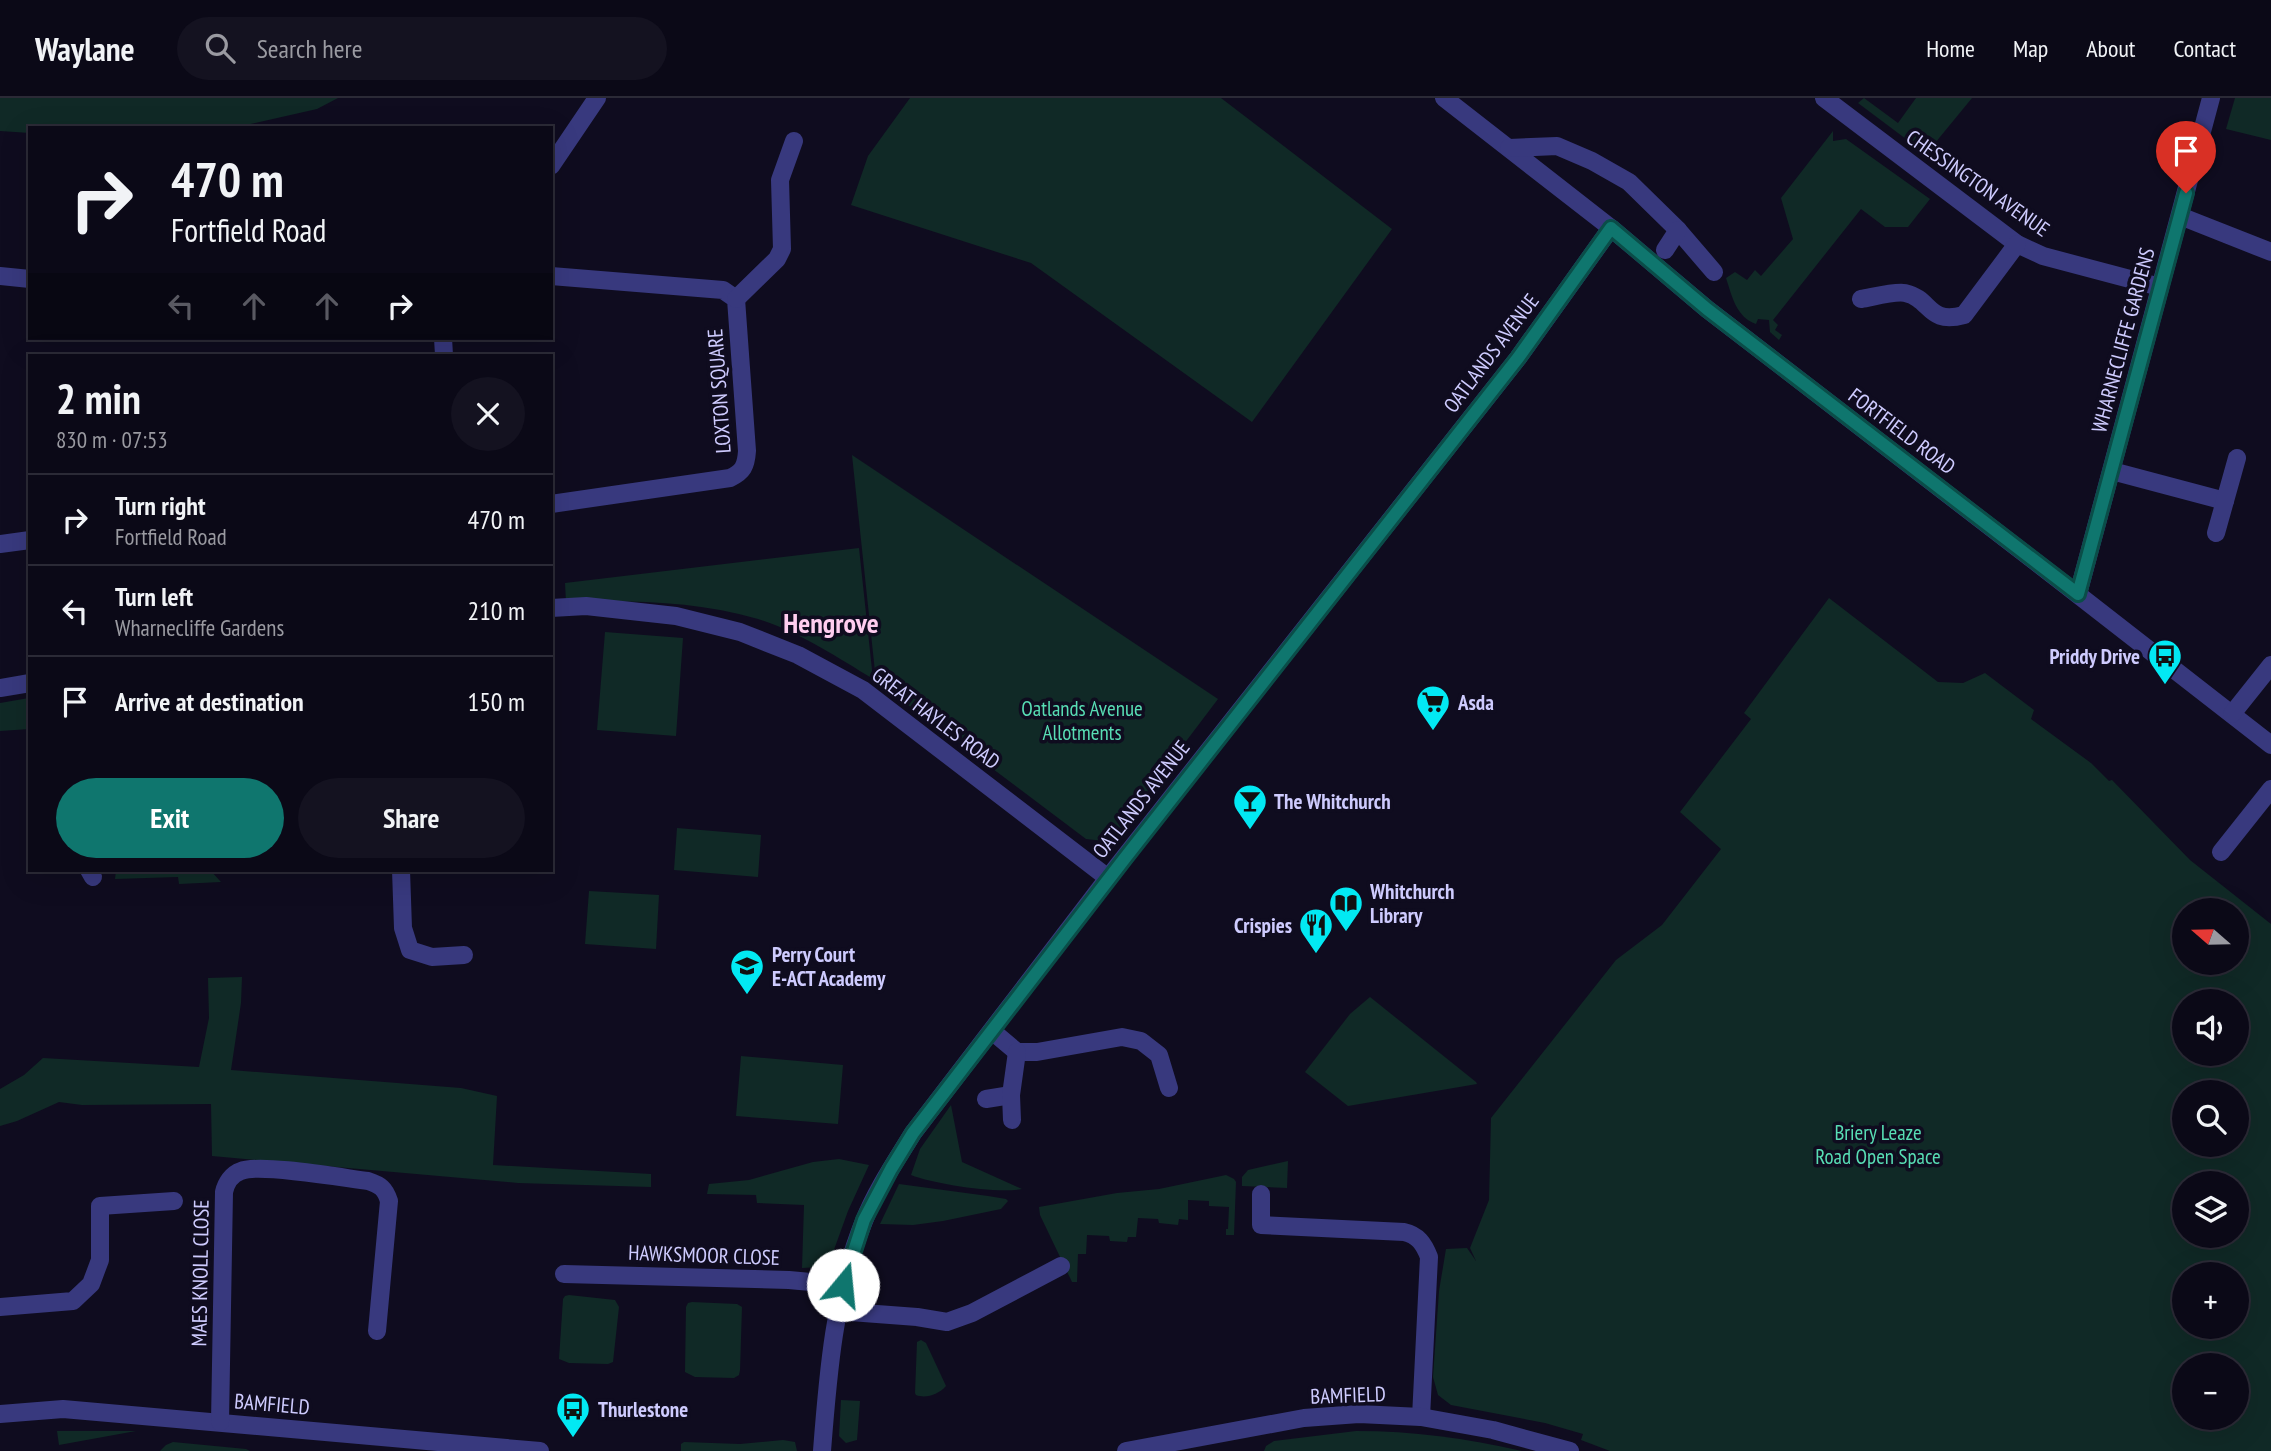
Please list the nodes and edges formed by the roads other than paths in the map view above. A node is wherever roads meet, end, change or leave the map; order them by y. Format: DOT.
graph roads {
  1 [pos="597,98"];
  2 [pos="1444,98"];
  3 [pos="1824,98"];
  4 [pos="2211,98"];
  5 [pos="794,141"];
  6 [pos="1509,148"];
  7 [pos="553,163"];
  8 [pos="2180,216"];
  9 [pos="1611,228"];
  10 [pos="1678,230"];
  11 [pos="2017,244"];
  12 [pos="1665,250"];
  13 [pos="2271,252"];
  14 [pos="1714,272"];
  15 [pos="0,276"];
  16 [pos="553,276"];
  17 [pos="28,279"];
  18 [pos="2160,288"];
  19 [pos="736,299"];
  20 [pos="1861,299"];
  21 [pos="2237,458"];
  22 [pos="2112,471"];
  23 [pos="2225,501"];
  24 [pos="553,504"];
  25 [pos="2216,533"];
  26 [pos="28,540"];
  27 [pos="0,544"];
  28 [pos="2078,594"];
  29 [pos="553,608"];
  30 [pos="2271,665"];
  31 [pos="28,683"];
  32 [pos="0,688"];
  33 [pos="2232,714"];
  34 [pos="2271,746"];
  35 [pos="2271,789"];
  36 [pos="2221,852"];
  37 [pos="401,872"];
  38 [pos="1108,878"];
  39 [pos="464,956"];
  40 [pos="992,1031"];
  41 [pos="1017,1052"];
  42 [pos="1169,1088"];
  43 [pos="1011,1096"];
  44 [pos="986,1100"];
  45 [pos="1012,1120"];
  46 [pos="1261,1194"];
  47 [pos="174,1201"];
  48 [pos="1061,1266"];
  49 [pos="564,1274"];
  50 [pos="843,1285"];
  51 [pos="0,1307"];
  52 [pos="837,1311"];
  53 [pos="377,1331"];
  54 [pos="0,1413"];
  55 [pos="1421,1417"];
  56 [pos="220,1422"];
  57 [pos="358,1443"];
  58 [pos="540,1451"];
  59 [pos="822,1451"];
  60 [pos="1126,1451"];
  61 [pos="1570,1451"];
  1 -- 7 [label="street"];
  2 -- 6 [label="street, FORTFIELD ROAD"];
  3 -- 11 [label="street, CHESSINGTON AVENUE"];
  4 -- 8 [label="street, WHARNECLIFFE GARDENS"];
  5 -- 19 [label="street"];
  6 -- 9 [label="street, FORTFIELD ROAD"];
  6 -- 10 [label="street"];
  8 -- 13 [label="street"];
  8 -- 18 [label="street, WHARNECLIFFE GARDENS"];
  9 -- 28 [label="street, FORTFIELD ROAD"];
  9 -- 38 [label="street, OATLANDS AVENUE"];
  10 -- 12 [label="street"];
  10 -- 14 [label="street"];
  11 -- 18 [label="street, CHESSINGTON AVENUE"];
  11 -- 20 [label="street"];
  15 -- 17 [label="street"];
  16 -- 19 [label="street, LOXTON SQUARE"];
  18 -- 22 [label="street, WHARNECLIFFE GARDENS"];
  19 -- 24 [label="street, LOXTON SQUARE"];
  21 -- 23 [label="street"];
  22 -- 23 [label="street"];
  22 -- 28 [label="street, WHARNECLIFFE GARDENS"];
  23 -- 25 [label="street"];
  26 -- 27 [label="street"];
  28 -- 33 [label="street, FORTFIELD ROAD"];
  29 -- 38 [label="street, GREAT HAYLES ROAD"];
  30 -- 33 [label="street"];
  31 -- 32 [label="street"];
  33 -- 34 [label="street, FORTFIELD ROAD"];
  35 -- 36 [label="street"];
  37 -- 39 [label="street"];
  38 -- 40 [label="street, OATLANDS AVENUE"];
  40 -- 41 [label="street"];
  40 -- 50 [label="street, OATLANDS AVENUE"];
  41 -- 42 [label="street"];
  41 -- 43 [label="street"];
  43 -- 44 [label="street"];
  43 -- 45 [label="street"];
  46 -- 55 [label="street"];
  47 -- 51 [label="street"];
  48 -- 52 [label="street"];
  49 -- 50 [label="street, HAWKSMOOR CLOSE"];
  50 -- 52 [label="street, OATLANDS AVENUE"];
  52 -- 59 [label="street, OATLANDS AVENUE"];
  53 -- 56 [label="street, MAES KNOLL CLOSE"];
  54 -- 56 [label="street, BAMFIELD"];
  55 -- 60 [label="street, BAMFIELD"];
  55 -- 61 [label="street, BAMFIELD"];
  56 -- 57 [label="street, BAMFIELD"];
  57 -- 58 [label="street, BAMFIELD"];
}
